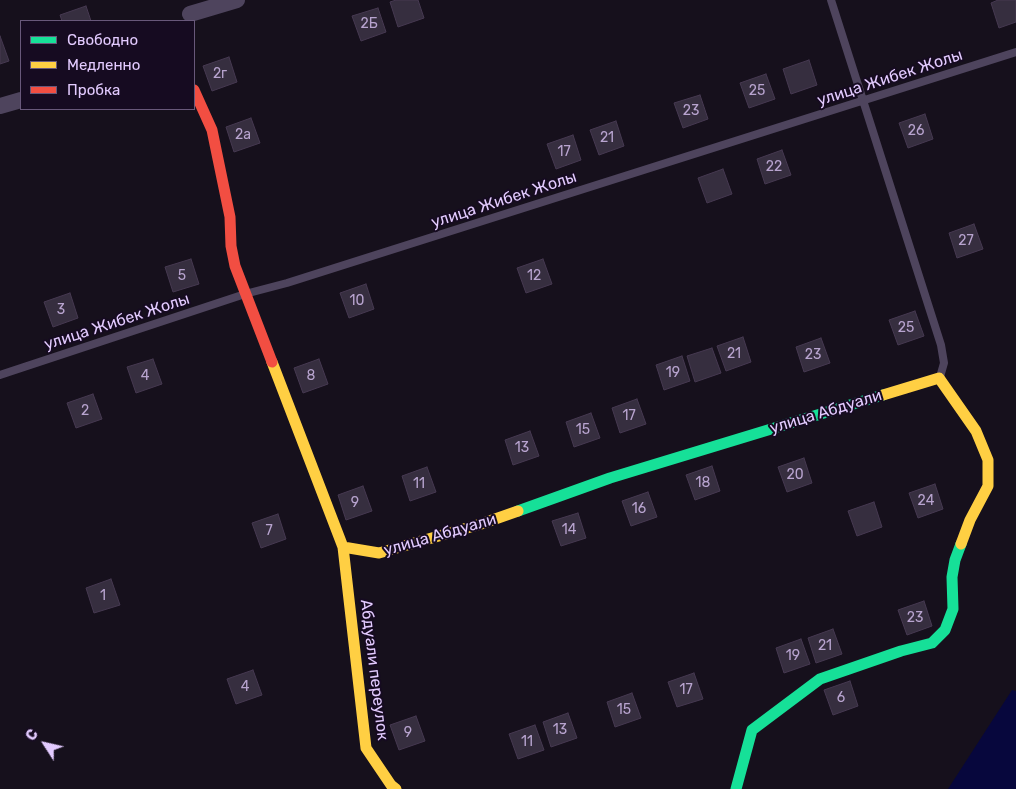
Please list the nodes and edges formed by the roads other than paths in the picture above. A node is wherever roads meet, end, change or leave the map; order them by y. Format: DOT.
graph roads {
  1 [pos="237,0"];
  2 [pos="831,0"];
  3 [pos="189,12"];
  4 [pos="1016,52"];
  5 [pos="195,92"];
  6 [pos="20,100"];
  7 [pos="863,100"];
  8 [pos="0,106"];
  9 [pos="245,294"];
  10 [pos="0,375"];
  11 [pos="939,378"];
  12 [pos="343,547"];
  13 [pos="396,789"];
  14 [pos="736,789"];
  1 -- 3 [label="street"];
  2 -- 7 [label="lane"];
  4 -- 7 [label="lane, улица Жибек Жолы"];
  5 -- 9 [label="street"];
  6 -- 8 [label="street"];
  7 -- 9 [label="lane, улица Жибек Жолы"];
  7 -- 11 [label="lane"];
  9 -- 10 [label="lane, улица Жибек Жолы"];
  9 -- 12 [label="street"];
  11 -- 12 [label="street, улица Абдуали"];
  11 -- 14 [label="street"];
  12 -- 13 [label="street, Абдуали переулок"];
}
